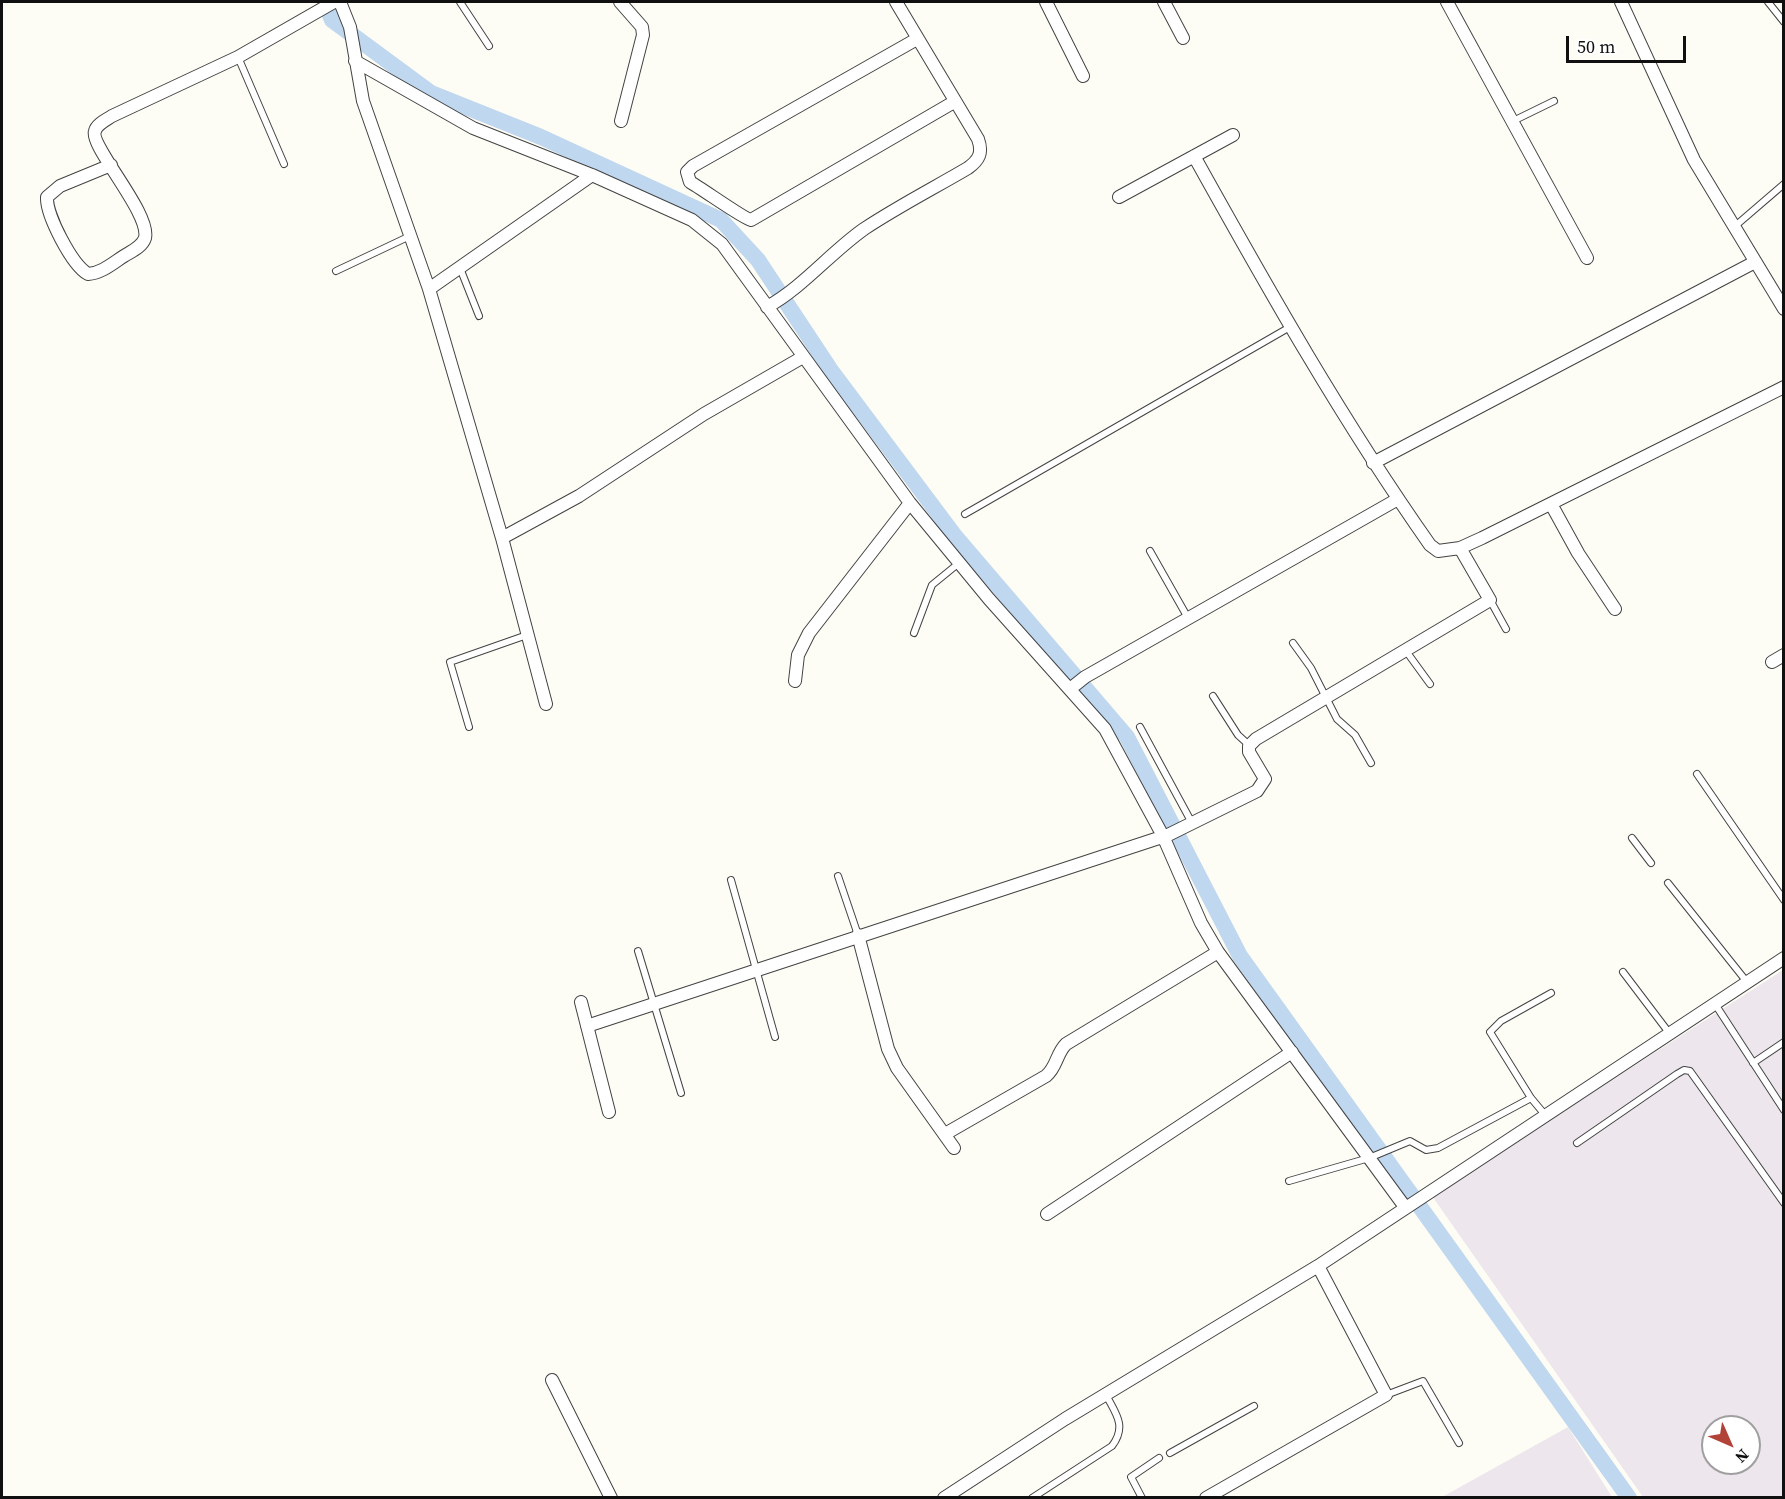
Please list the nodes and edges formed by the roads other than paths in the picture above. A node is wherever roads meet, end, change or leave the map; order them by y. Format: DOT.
graph roads {
  1 [pos="334,2"];
  2 [pos="340,2"];
  3 [pos="460,2"];
  4 [pos="620,2"];
  5 [pos="896,2"];
  6 [pos="1046,2"];
  7 [pos="1164,2"];
  8 [pos="1447,2"];
  9 [pos="1621,2"];
  10 [pos="1768,2"];
  11 [pos="1784,22"];
  12 [pos="1183,38"];
  13 [pos="917,39"];
  14 [pos="489,46"];
  15 [pos="238,57"];
  16 [pos="355,58"];
  17 [pos="1083,76"];
  18 [pos="954,102"];
  19 [pos="1554,102"];
  20 [pos="621,121"];
  21 [pos="1511,122"];
  22 [pos="1233,135"];
  23 [pos="1194,156"];
  24 [pos="284,164"];
  25 [pos="111,165"];
  26 [pos="592,176"];
  27 [pos="1784,184"];
  28 [pos="1119,197"];
  29 [pos="1734,227"];
  30 [pos="411,235"];
  31 [pos="1587,258"];
  32 [pos="1755,262"];
  33 [pos="460,268"];
  34 [pos="336,271"];
  35 [pos="429,290"];
  36 [pos="770,305"];
  37 [pos="1784,309"];
  38 [pos="479,316"];
  39 [pos="1290,327"];
  40 [pos="803,357"];
  41 [pos="1784,387"];
  42 [pos="1373,463"];
  43 [pos="1398,499"];
  44 [pos="910,503"];
  45 [pos="1551,504"];
  46 [pos="965,514"];
  47 [pos="502,538"];
  48 [pos="1460,548"];
  49 [pos="1150,551"];
  50 [pos="959,562"];
  51 [pos="1490,600"];
  52 [pos="1615,609"];
  53 [pos="1188,618"];
  54 [pos="1506,629"];
  55 [pos="914,633"];
  56 [pos="528,634"];
  57 [pos="1293,643"];
  58 [pos="1406,651"];
  59 [pos="795,681"];
  60 [pos="1430,684"];
  61 [pos="1073,688"];
  62 [pos="1213,696"];
  63 [pos="1325,699"];
  64 [pos="546,704"];
  65 [pos="469,727"];
  66 [pos="1140,727"];
  67 [pos="1249,746"];
  68 [pos="1371,763"];
  69 [pos="1697,774"];
  70 [pos="1187,826"];
  71 [pos="1165,836"];
  72 [pos="1632,838"];
  73 [pos="1651,863"];
  74 [pos="838,876"];
  75 [pos="731,880"];
  76 [pos="1668,883"];
  77 [pos="1784,900"];
  78 [pos="858,935"];
  79 [pos="638,951"];
  80 [pos="1218,952"];
  81 [pos="1784,958"];
  82 [pos="756,970"];
  83 [pos="1623,972"];
  84 [pos="1747,983"];
  85 [pos="1551,993"];
  86 [pos="581,1002"];
  87 [pos="654,1004"];
  88 [pos="1716,1004"];
  89 [pos="587,1026"];
  90 [pos="1670,1034"];
  91 [pos="776,1037"];
  92 [pos="1784,1042"];
  93 [pos="1292,1052"];
  94 [pos="1753,1063"];
  95 [pos="681,1093"];
  96 [pos="1531,1098"];
  97 [pos="1784,1110"];
  98 [pos="609,1112"];
  99 [pos="1546,1117"];
  100 [pos="945,1134"];
  101 [pos="1577,1143"];
  102 [pos="954,1148"];
  103 [pos="1374,1156"];
  104 [pos="1289,1181"];
  105 [pos="1784,1203"];
  106 [pos="1408,1205"];
  107 [pos="1047,1214"];
  108 [pos="1318,1266"];
  109 [pos="552,1380"];
  110 [pos="1106,1395"];
  111 [pos="1386,1395"];
  112 [pos="1254,1406"];
  113 [pos="1459,1443"];
  114 [pos="1170,1453"];
  115 [pos="1159,1458"];
  116 [pos="611,1497"];
  117 [pos="944,1497"];
  118 [pos="1032,1497"];
  119 [pos="1142,1497"];
  120 [pos="1206,1497"];
  1 -- 15 [label="street"];
  2 -- 16 [label="street"];
  3 -- 14 [label="lane"];
  4 -- 20 [label="street"];
  5 -- 13 [label="street"];
  6 -- 17 [label="street"];
  7 -- 12 [label="street"];
  8 -- 21 [label="street"];
  9 -- 29 [label="street"];
  10 -- 11 [label="lane"];
  13 -- 18 [label="street"];
  13 -- 18 [label="street"];
  15 -- 24 [label="lane"];
  15 -- 25 [label="street"];
  16 -- 26 [label="street"];
  16 -- 30 [label="street"];
  18 -- 36 [label="street"];
  19 -- 21 [label="lane"];
  21 -- 31 [label="street"];
  22 -- 23 [label="street"];
  23 -- 28 [label="street"];
  23 -- 39 [label="street"];
  25 -- 25 [label="street"];
  26 -- 33 [label="street"];
  26 -- 36 [label="street"];
  27 -- 29 [label="lane"];
  29 -- 32 [label="street"];
  30 -- 34 [label="lane"];
  30 -- 35 [label="street"];
  32 -- 37 [label="street"];
  32 -- 42 [label="street"];
  33 -- 35 [label="street"];
  33 -- 38 [label="lane"];
  35 -- 47 [label="street"];
  36 -- 40 [label="street"];
  39 -- 42 [label="street"];
  39 -- 46 [label="lane"];
  40 -- 44 [label="street"];
  40 -- 47 [label="street"];
  41 -- 45 [label="street"];
  42 -- 43 [label="street"];
  43 -- 48 [label="street"];
  43 -- 53 [label="street"];
  44 -- 50 [label="street"];
  44 -- 59 [label="street"];
  45 -- 48 [label="street"];
  45 -- 52 [label="street"];
  47 -- 56 [label="street"];
  48 -- 51 [label="street"];
  49 -- 53 [label="lane"];
  50 -- 55 [label="lane"];
  50 -- 61 [label="street"];
  51 -- 54 [label="lane"];
  51 -- 58 [label="street"];
  53 -- 61 [label="street"];
  56 -- 64 [label="street"];
  56 -- 65 [label="lane"];
  57 -- 63 [label="lane"];
  58 -- 60 [label="lane"];
  58 -- 63 [label="street"];
  61 -- 71 [label="street"];
  62 -- 67 [label="lane"];
  63 -- 67 [label="street"];
  63 -- 68 [label="lane"];
  66 -- 70 [label="lane"];
  67 -- 70 [label="street"];
  69 -- 77 [label="lane"];
  70 -- 71 [label="street"];
  71 -- 78 [label="street"];
  71 -- 80 [label="street"];
  72 -- 73 [label="lane"];
  74 -- 78 [label="lane"];
  75 -- 82 [label="lane"];
  76 -- 84 [label="lane"];
  78 -- 82 [label="street"];
  78 -- 100 [label="street"];
  79 -- 87 [label="lane"];
  80 -- 93 [label="street"];
  80 -- 100 [label="street"];
  81 -- 84 [label="street"];
  82 -- 87 [label="street"];
  82 -- 91 [label="lane"];
  83 -- 90 [label="lane"];
  84 -- 88 [label="street"];
  85 -- 96 [label="lane"];
  86 -- 89 [label="street"];
  87 -- 89 [label="street"];
  87 -- 95 [label="lane"];
  88 -- 90 [label="street"];
  88 -- 94 [label="lane"];
  89 -- 98 [label="street"];
  90 -- 99 [label="street"];
  92 -- 94 [label="lane"];
  93 -- 103 [label="street"];
  93 -- 107 [label="street"];
  94 -- 97 [label="lane"];
  96 -- 99 [label="lane"];
  96 -- 103 [label="lane"];
  99 -- 106 [label="street"];
  100 -- 102 [label="street"];
  101 -- 105 [label="lane"];
  103 -- 104 [label="lane"];
  103 -- 106 [label="street"];
  106 -- 108 [label="street"];
  108 -- 110 [label="street"];
  108 -- 111 [label="street"];
  109 -- 116 [label="street"];
  110 -- 117 [label="street"];
  110 -- 118 [label="lane"];
  111 -- 113 [label="lane"];
  111 -- 120 [label="street"];
  112 -- 114 [label="lane"];
  115 -- 119 [label="lane"];
}
